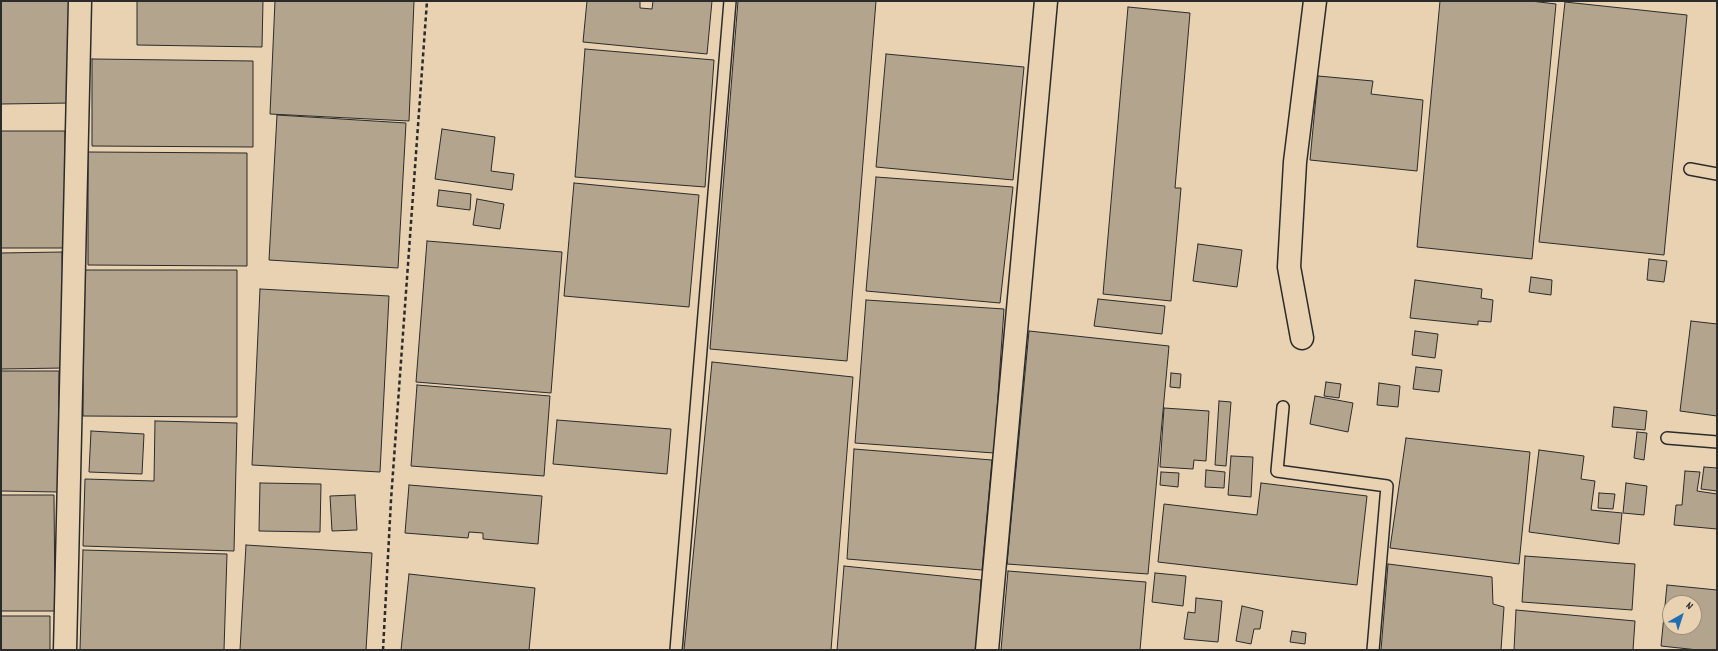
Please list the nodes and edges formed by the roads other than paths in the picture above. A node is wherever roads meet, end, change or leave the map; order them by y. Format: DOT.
graph roads {
  1 [pos="80,1"];
  2 [pos="730,1"];
  3 [pos="1046,1"];
  4 [pos="1315,1"];
  5 [pos="1690,169"];
  6 [pos="1717,174"];
  7 [pos="1302,338"];
  8 [pos="1283,407"];
  9 [pos="1667,438"];
  10 [pos="1717,442"];
  11 [pos="66,650"];
  12 [pos="676,650"];
  13 [pos="987,650"];
  14 [pos="1373,650"];
  1 -- 11 [label="street"];
  2 -- 12 [label="lane"];
  3 -- 13 [label="street"];
  4 -- 7 [label="street"];
  5 -- 6 [label="lane"];
  8 -- 14 [label="lane"];
  9 -- 10 [label="lane"];
}
